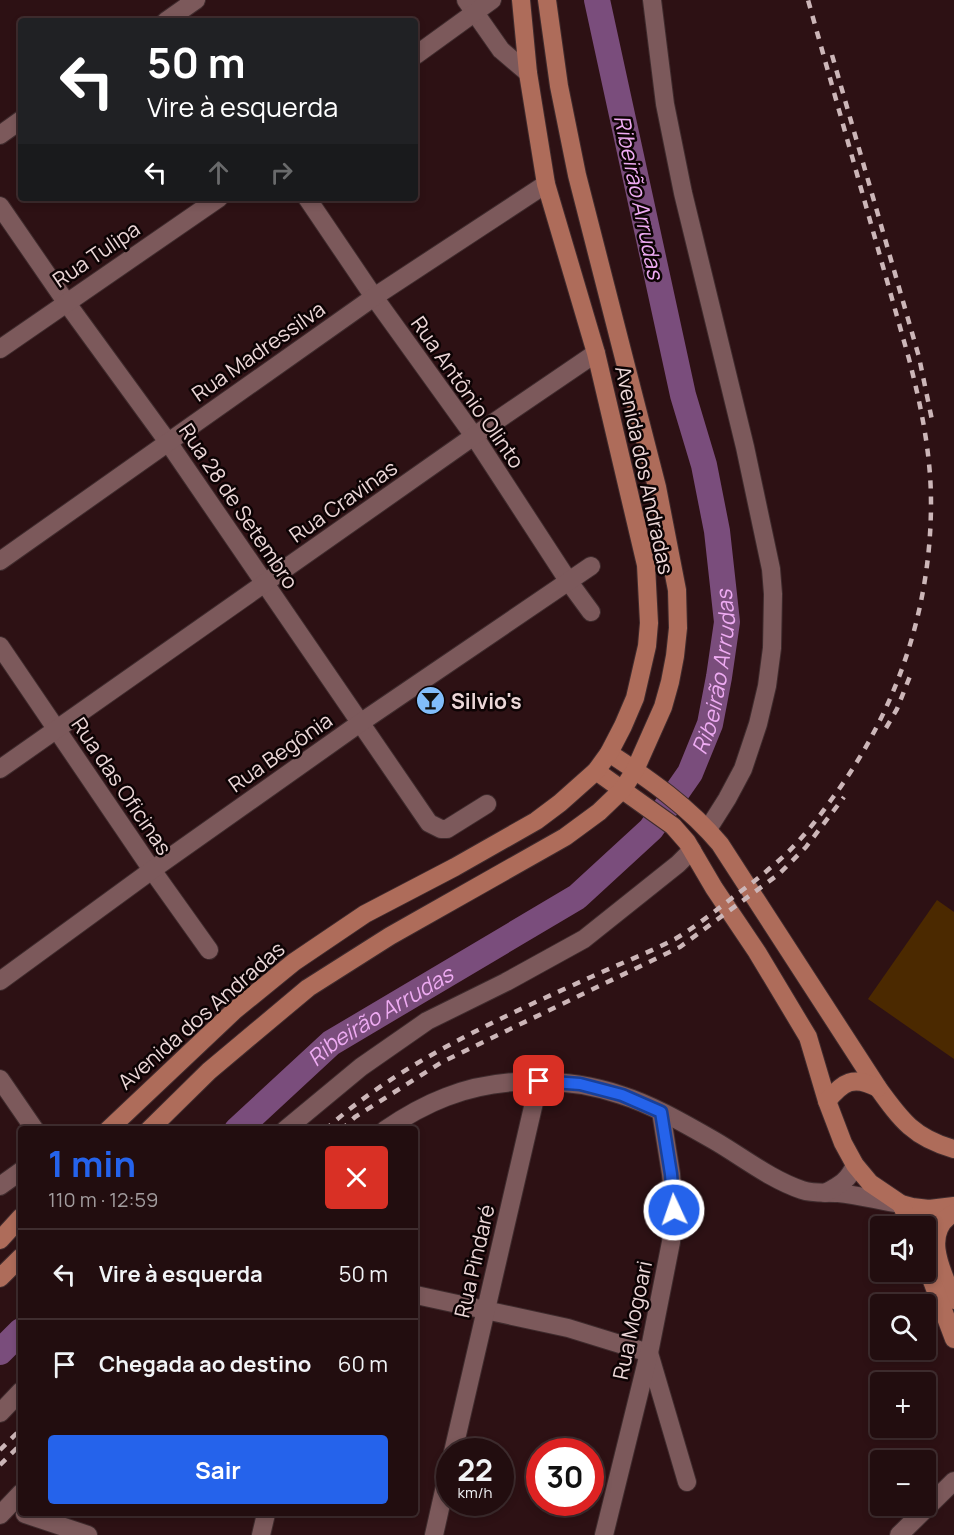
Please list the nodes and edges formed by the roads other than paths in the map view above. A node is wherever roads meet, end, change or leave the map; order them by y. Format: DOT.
graph roads {
  1 [pos="196,0"];
  2 [pos="492,0"];
  3 [pos="521,0"];
  4 [pos="547,0"];
  5 [pos="652,0"];
  6 [pos="470,6"];
  7 [pos="174,14"];
  8 [pos="418,53"];
  9 [pos="528,73"];
  10 [pos="18,122"];
  11 [pos="0,135"];
  12 [pos="546,184"];
  13 [pos="215,201"];
  14 [pos="310,201"];
  15 [pos="0,206"];
  16 [pos="374,297"];
  17 [pos="66,302"];
  18 [pos="0,349"];
  19 [pos="596,353"];
  20 [pos="474,436"];
  21 [pos="168,442"];
  22 [pos="0,561"];
  23 [pos="591,566"];
  24 [pos="569,582"];
  25 [pos="265,584"];
  26 [pos="591,612"];
  27 [pos="0,646"];
  28 [pos="360,723"];
  29 [pos="56,729"];
  30 [pos="609,753"];
  31 [pos="0,769"];
  32 [pos="596,771"];
  33 [pos="641,775"];
  34 [pos="628,793"];
  35 [pos="487,804"];
  36 [pos="703,823"];
  37 [pos="692,850"];
  38 [pos="152,870"];
  39 [pos="209,950"];
  40 [pos="0,981"];
  41 [pos="0,1079"];
  42 [pos="539,1081"];
  43 [pos="878,1088"];
  44 [pos="827,1101"];
  45 [pos="661,1112"];
  46 [pos="32,1126"];
  47 [pos="112,1126"];
  48 [pos="153,1126"];
  49 [pos="290,1126"];
  50 [pos="391,1126"];
  51 [pos="954,1149"];
  52 [pos="855,1165"];
  53 [pos="18,1173"];
  54 [pos="0,1186"];
  55 [pos="825,1192"];
  56 [pos="902,1204"];
  57 [pos="954,1206"];
  58 [pos="18,1212"];
  59 [pos="954,1213"];
  60 [pos="906,1216"];
  61 [pos="18,1220"];
  62 [pos="0,1223"];
  63 [pos="0,1239"];
  64 [pos="18,1260"];
  65 [pos="0,1278"];
  66 [pos="932,1282"];
  67 [pos="418,1295"];
  68 [pos="954,1300"];
  69 [pos="486,1310"];
  70 [pos="954,1339"];
  71 [pos="649,1353"];
  72 [pos="18,1394"];
  73 [pos="0,1413"];
  74 [pos="456,1438"];
  75 [pos="954,1481"];
  76 [pos="687,1482"];
  77 [pos="26,1516"];
  78 [pos="266,1516"];
  79 [pos="438,1516"];
  80 [pos="88,1535"];
  81 [pos="261,1535"];
  82 [pos="434,1535"];
  83 [pos="604,1535"];
  84 [pos="899,1535"];
  1 -- 7 [label="street"];
  2 -- 6 [label="street"];
  3 -- 9 [label="main road, Avenida dos Andradas"];
  4 -- 33 [label="main road, Avenida dos Andradas"];
  5 -- 36 [label="street"];
  6 -- 8 [label="street"];
  6 -- 9 [label="street"];
  9 -- 12 [label="main road, Avenida dos Andradas"];
  10 -- 11 [label="street"];
  12 -- 16 [label="street, Rua Madressilva"];
  12 -- 19 [label="main road, Avenida dos Andradas"];
  13 -- 17 [label="street, Rua Tulipa"];
  14 -- 16 [label="street, Rua Antônio Olinto"];
  15 -- 17 [label="street, Rua 28 de Setembro"];
  16 -- 20 [label="street, Rua Antônio Olinto"];
  16 -- 21 [label="street, Rua Madressilva"];
  17 -- 18 [label="street, Rua Tulipa"];
  17 -- 21 [label="street, Rua 28 de Setembro"];
  19 -- 20 [label="street, Rua Cravinas"];
  19 -- 30 [label="main road, Avenida dos Andradas"];
  20 -- 24 [label="street, Rua Antônio Olinto"];
  20 -- 25 [label="street, Rua Cravinas"];
  21 -- 22 [label="street, Rua Madressilva"];
  21 -- 25 [label="street, Rua 28 de Setembro"];
  23 -- 24 [label="street, Rua Begônia"];
  24 -- 26 [label="street, Rua Antônio Olinto"];
  24 -- 28 [label="street, Rua Begônia"];
  25 -- 28 [label="street, Rua 28 de Setembro"];
  25 -- 29 [label="street, Rua Cravinas"];
  27 -- 29 [label="street, Rua das Oficinas"];
  28 -- 35 [label="street, Rua 28 de Setembro"];
  28 -- 38 [label="street, Rua Begônia"];
  29 -- 31 [label="street, Rua Cravinas"];
  29 -- 38 [label="street, Rua das Oficinas"];
  30 -- 32 [label="main road, Avenida dos Andradas"];
  30 -- 33 [label="main road"];
  32 -- 34 [label="main road"];
  32 -- 47 [label="main road, Avenida dos Andradas"];
  33 -- 34 [label="main road, Avenida dos Andradas"];
  33 -- 36 [label="main road"];
  34 -- 37 [label="main road"];
  34 -- 48 [label="main road, Avenida dos Andradas"];
  36 -- 43 [label="main road"];
  37 -- 44 [label="main road"];
  37 -- 49 [label="street"];
  38 -- 39 [label="street, Rua das Oficinas"];
  38 -- 40 [label="street, Rua Begônia"];
  41 -- 46 [label="street"];
  42 -- 45 [label="street"];
  42 -- 50 [label="street"];
  42 -- 69 [label="street, Rua Pindaré"];
  43 -- 44 [label="main road"];
  43 -- 51 [label="main road"];
  44 -- 52 [label="main road"];
  45 -- 55 [label="street"];
  45 -- 71 [label="street, Rua Mogoari"];
  52 -- 55 [label="street"];
  52 -- 56 [label="main road"];
  53 -- 54 [label="street"];
  55 -- 56 [label="street"];
  56 -- 57 [label="main road"];
  56 -- 60 [label="main road"];
  58 -- 62 [label="main road"];
  59 -- 68 [label="main road"];
  61 -- 63 [label="main road"];
  64 -- 65 [label="main road"];
  66 -- 70 [label="main road"];
  67 -- 69 [label="street"];
  69 -- 71 [label="street"];
  69 -- 74 [label="street, Rua Pindaré"];
  71 -- 76 [label="street"];
  71 -- 83 [label="street, Rua Mogoari"];
  72 -- 73 [label="street"];
  75 -- 84 [label="street"];
  77 -- 80 [label="street"];
  78 -- 81 [label="street"];
  79 -- 82 [label="street"];
}
